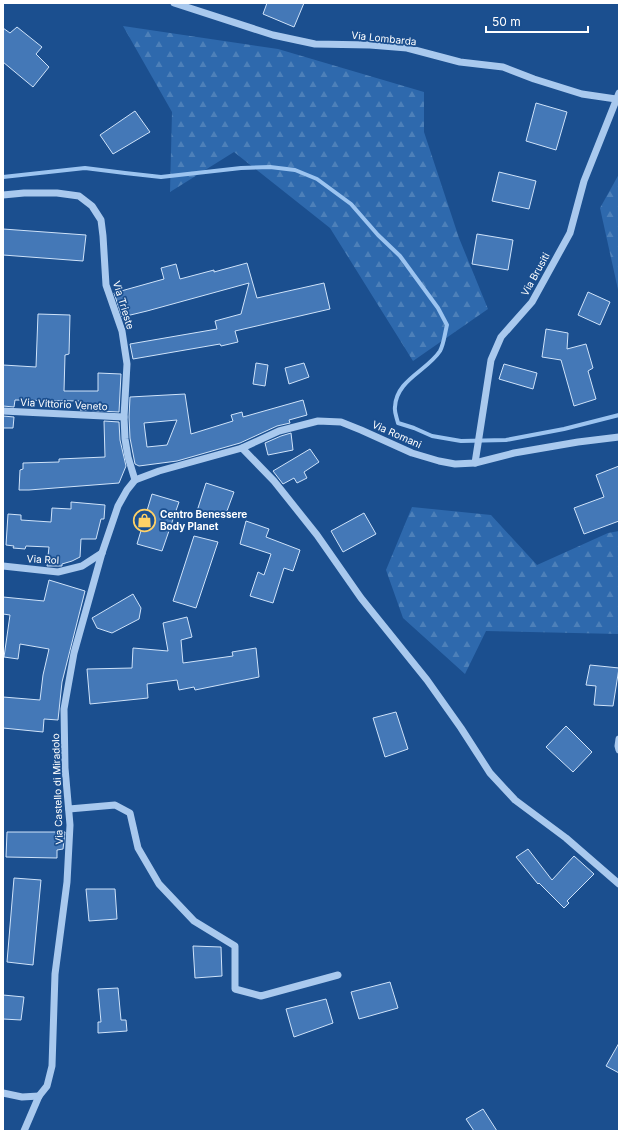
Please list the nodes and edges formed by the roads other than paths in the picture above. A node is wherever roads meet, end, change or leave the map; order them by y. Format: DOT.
graph roads {
  1 [pos="174,3"];
  2 [pos="618,96"];
  3 [pos="3,195"];
  4 [pos="3,411"];
  5 [pos="124,418"];
  6 [pos="619,437"];
  7 [pos="242,448"];
  8 [pos="476,460"];
  9 [pos="135,480"];
  10 [pos="102,553"];
  11 [pos="3,566"];
  12 [pos="619,739"];
  13 [pos="619,750"];
  14 [pos="69,809"];
  15 [pos="619,884"];
  16 [pos="338,975"];
  17 [pos="3,1093"];
  18 [pos="39,1096"];
  19 [pos="24,1131"];
  1 -- 2 [label="street, Via Lombarda"];
  2 -- 8 [label="street, Via Brusiti"];
  3 -- 5 [label="street, Via Trieste"];
  4 -- 5 [label="street, Via Vittorio Veneto"];
  5 -- 9 [label="street, Via Trieste"];
  6 -- 8 [label="street, Via Romani"];
  7 -- 8 [label="street, Via Romani"];
  7 -- 9 [label="street, Via Romani"];
  7 -- 15 [label="street"];
  9 -- 10 [label="street, Via Castello di Miradolo"];
  10 -- 11 [label="street, Via Rol"];
  10 -- 14 [label="street, Via Castello di Miradolo"];
  12 -- 13 [label="street"];
  14 -- 16 [label="street"];
  14 -- 18 [label="street, Via Castello di Miradolo"];
  17 -- 18 [label="street"];
  18 -- 19 [label="street, Via Castello di Miradolo"];
}
